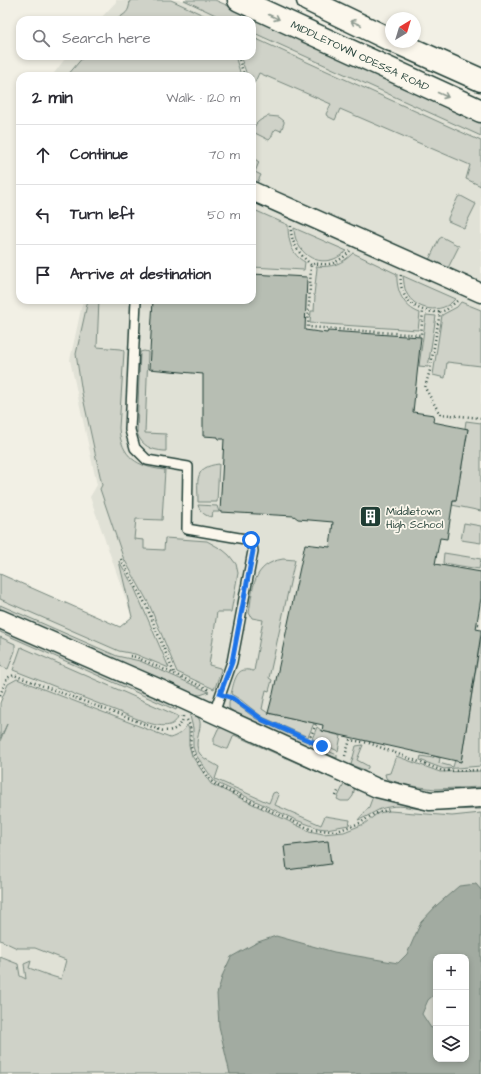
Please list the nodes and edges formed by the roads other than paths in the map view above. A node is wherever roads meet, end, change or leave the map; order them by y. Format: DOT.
graph roads {
  1 [pos="239,0"];
  2 [pos="308,0"];
  3 [pos="385,37"];
  4 [pos="409,48"];
  5 [pos="481,80"];
  6 [pos="481,111"];
  7 [pos="256,193"];
  8 [pos="481,293"];
  9 [pos="136,304"];
  10 [pos="0,619"];
  11 [pos="214,713"];
  12 [pos="481,798"];
  1 -- 6 [label="main road, MIDDLETOWN ODESSA ROAD, one-way"];
  3 -- 2 [label="main road, one-way"];
  4 -- 5 [label="main road"];
  7 -- 8 [label="street"];
  9 -- 11 [label="lane"];
  10 -- 11 [label="street"];
  11 -- 12 [label="street"];
}
